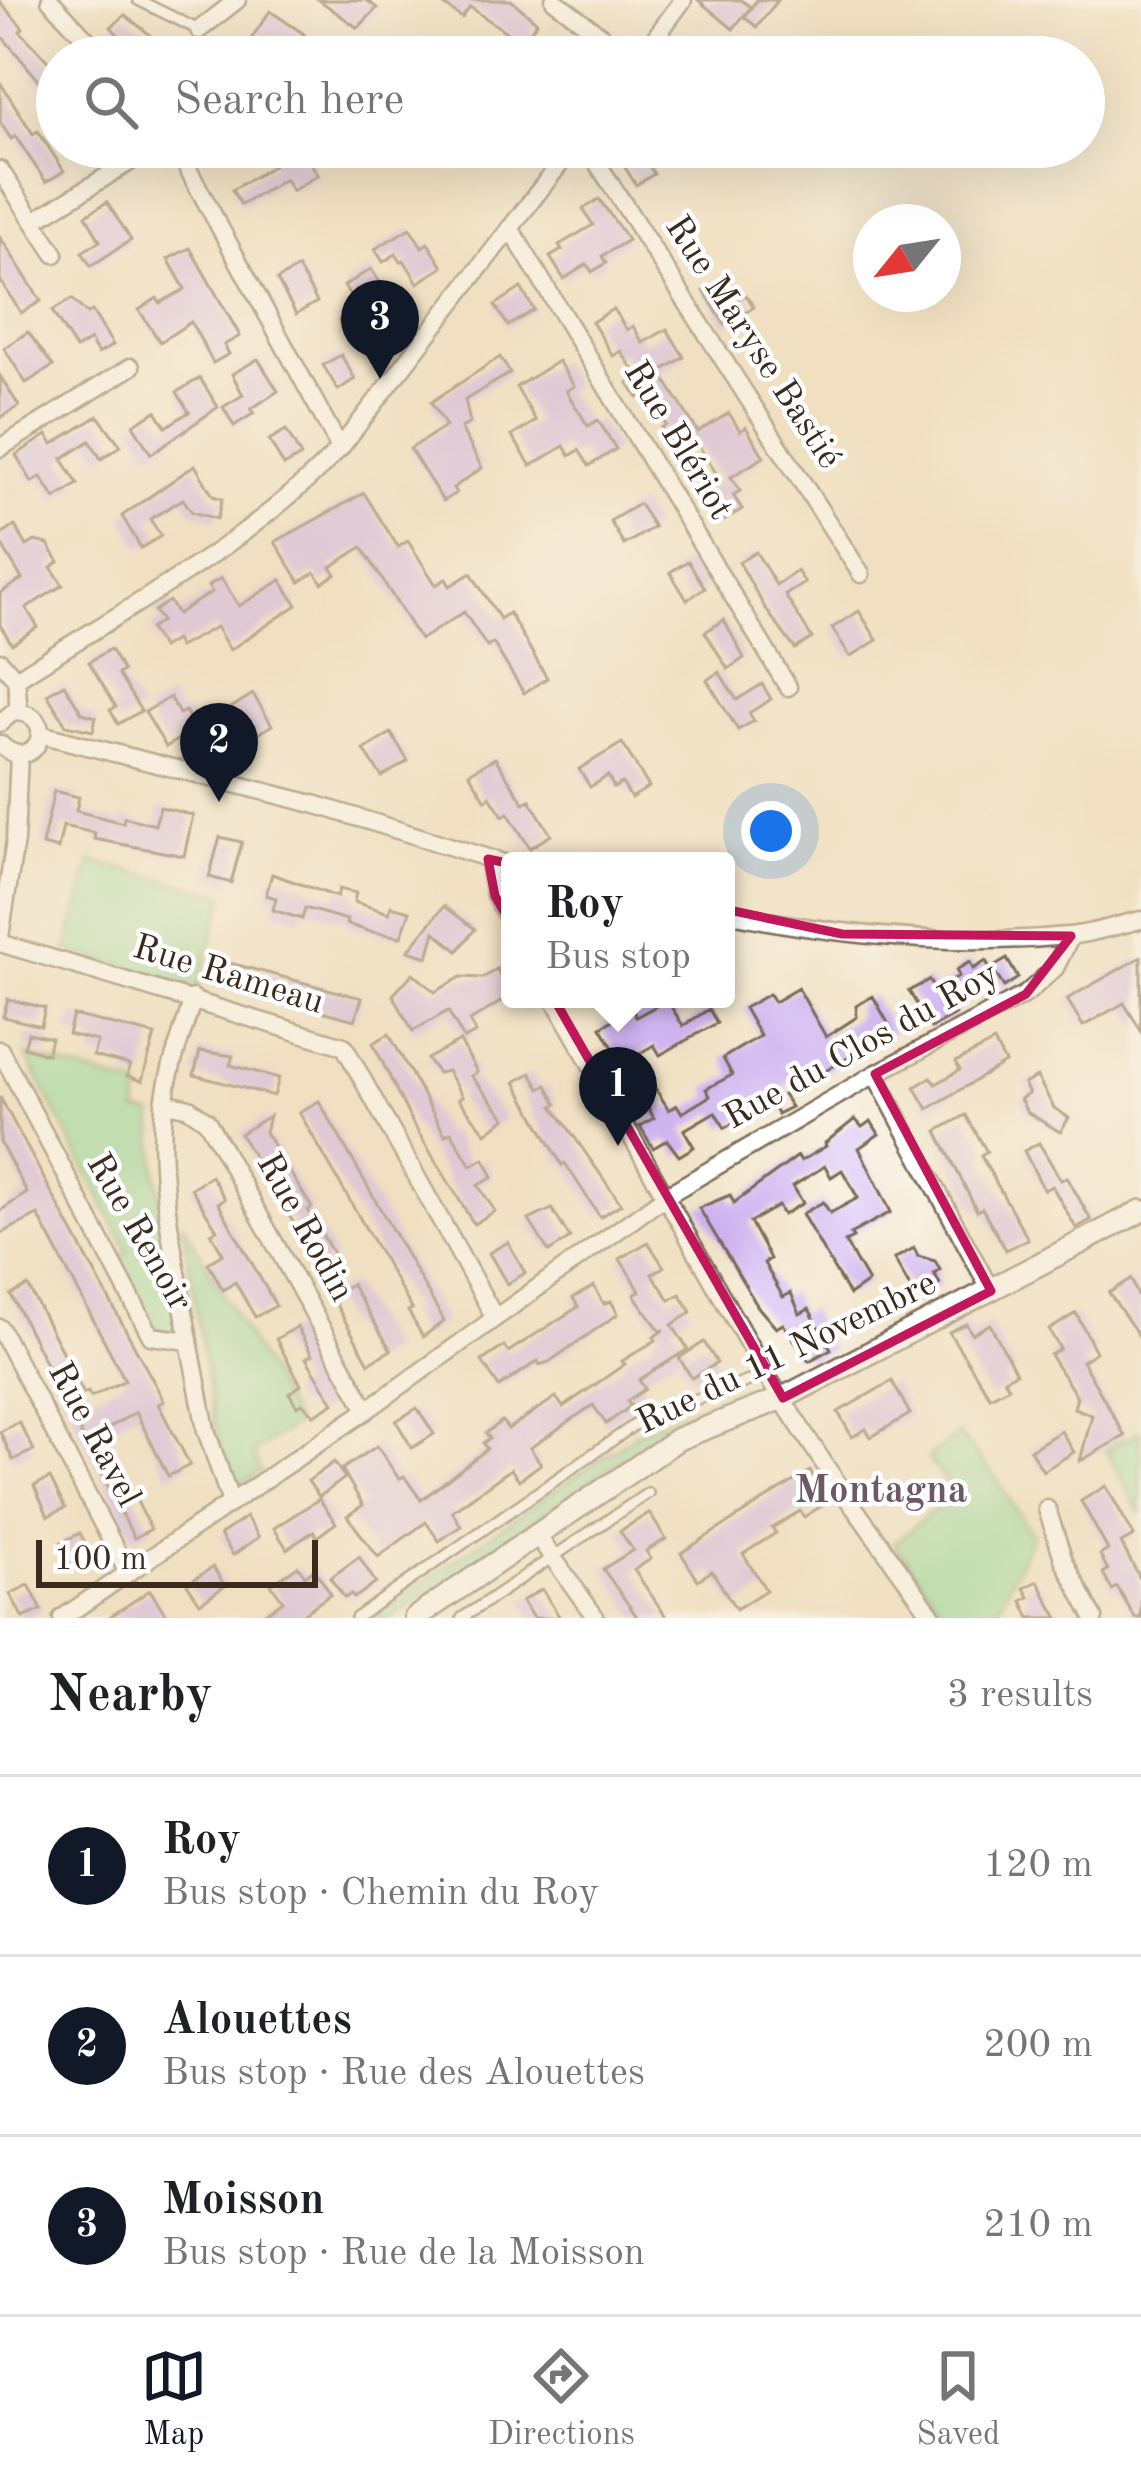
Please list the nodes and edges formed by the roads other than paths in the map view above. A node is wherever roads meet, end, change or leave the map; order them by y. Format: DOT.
graph roads {
  1 [pos="50,0"];
  2 [pos="138,0"];
  3 [pos="237,0"];
  4 [pos="554,0"];
  5 [pos="683,0"];
  6 [pos="200,30"];
  7 [pos="83,36"];
  8 [pos="601,36"];
  9 [pos="656,36"];
  10 [pos="120,168"];
  11 [pos="187,168"];
  12 [pos="557,168"];
  13 [pos="600,168"];
  14 [pos="3,181"];
  15 [pos="34,221"];
  16 [pos="510,228"];
  17 [pos="55,254"];
  18 [pos="131,368"];
  19 [pos="0,448"];
  20 [pos="340,448"];
  21 [pos="861,574"];
  22 [pos="0,661"];
  23 [pos="16,679"];
  24 [pos="788,687"];
  25 [pos="19,711"];
  26 [pos="0,723"];
  27 [pos="40,734"];
  28 [pos="0,744"];
  29 [pos="19,755"];
  30 [pos="488,859"];
  31 [pos="501,863"];
  32 [pos="501,906"];
  33 [pos="735,915"];
  34 [pos="1141,920"];
  35 [pos="1071,936"];
  36 [pos="0,940"];
  37 [pos="193,998"];
  38 [pos="559,1008"];
  39 [pos="0,1050"];
  40 [pos="875,1074"];
  41 [pos="164,1102"];
  42 [pos="667,1196"];
  43 [pos="1141,1211"];
  44 [pos="991,1291"];
  45 [pos="495,1318"];
  46 [pos="0,1328"];
  47 [pos="189,1341"];
  48 [pos="766,1376"];
  49 [pos="783,1398"];
  50 [pos="368,1410"];
  51 [pos="648,1492"];
  52 [pos="231,1503"];
  53 [pos="1047,1509"];
  54 [pos="536,1534"];
  55 [pos="553,1556"];
  56 [pos="128,1573"];
  57 [pos="62,1618"];
  58 [pos="356,1618"];
  59 [pos="416,1618"];
  60 [pos="462,1618"];
  61 [pos="596,1618"];
  62 [pos="934,1618"];
  63 [pos="1094,1618"];
  1 -- 7 [label="street"];
  2 -- 6 [label="lane"];
  3 -- 6 [label="street"];
  4 -- 8 [label="street"];
  5 -- 9 [label="street"];
  10 -- 15 [label="street"];
  11 -- 20 [label="street"];
  12 -- 16 [label="street"];
  13 -- 21 [label="street, Rue Maryse Bastié"];
  14 -- 15 [label="street"];
  15 -- 17 [label="street"];
  16 -- 20 [label="street"];
  16 -- 24 [label="street, Rue Blériot"];
  18 -- 19 [label="street"];
  20 -- 23 [label="street"];
  22 -- 23 [label="street"];
  23 -- 25 [label="street"];
  25 -- 26 [label="street"];
  25 -- 27 [label="street"];
  27 -- 29 [label="street"];
  27 -- 30 [label="street"];
  28 -- 29 [label="street"];
  29 -- 36 [label="street"];
  30 -- 31 [label="street"];
  30 -- 32 [label="street"];
  33 -- 35 [label="street"];
  34 -- 35 [label="street"];
  35 -- 40 [label="street, Rue du Clos du Roy"];
  36 -- 37 [label="street, Rue Rameau"];
  37 -- 41 [label="street"];
  37 -- 45 [label="street, Rue Rameau"];
  38 -- 42 [label="street"];
  39 -- 47 [label="street, Rue Renoir"];
  40 -- 42 [label="street, Rue du Clos du Roy"];
  40 -- 44 [label="street"];
  41 -- 47 [label="street"];
  41 -- 50 [label="street, Rue Rodin"];
  42 -- 45 [label="street"];
  42 -- 48 [label="street"];
  43 -- 44 [label="street, Rue du 11 Novembre"];
  44 -- 49 [label="street, Rue du 11 Novembre"];
  45 -- 50 [label="street"];
  46 -- 56 [label="street, Rue Ravel"];
  47 -- 52 [label="street, Rue Renoir"];
  48 -- 49 [label="street"];
  48 -- 58 [label="lane, Rue du 11 Novembre"];
  49 -- 54 [label="street, Rue du 11 Novembre"];
  49 -- 62 [label="street"];
  50 -- 52 [label="street"];
  51 -- 55 [label="lane, Rue du 11 Novembre"];
  52 -- 56 [label="street"];
  53 -- 63 [label="street"];
  54 -- 55 [label="street"];
  54 -- 59 [label="street, Rue du 11 Novembre"];
  55 -- 60 [label="lane, Rue du 11 Novembre"];
  55 -- 61 [label="street"];
  56 -- 57 [label="street"];
}
